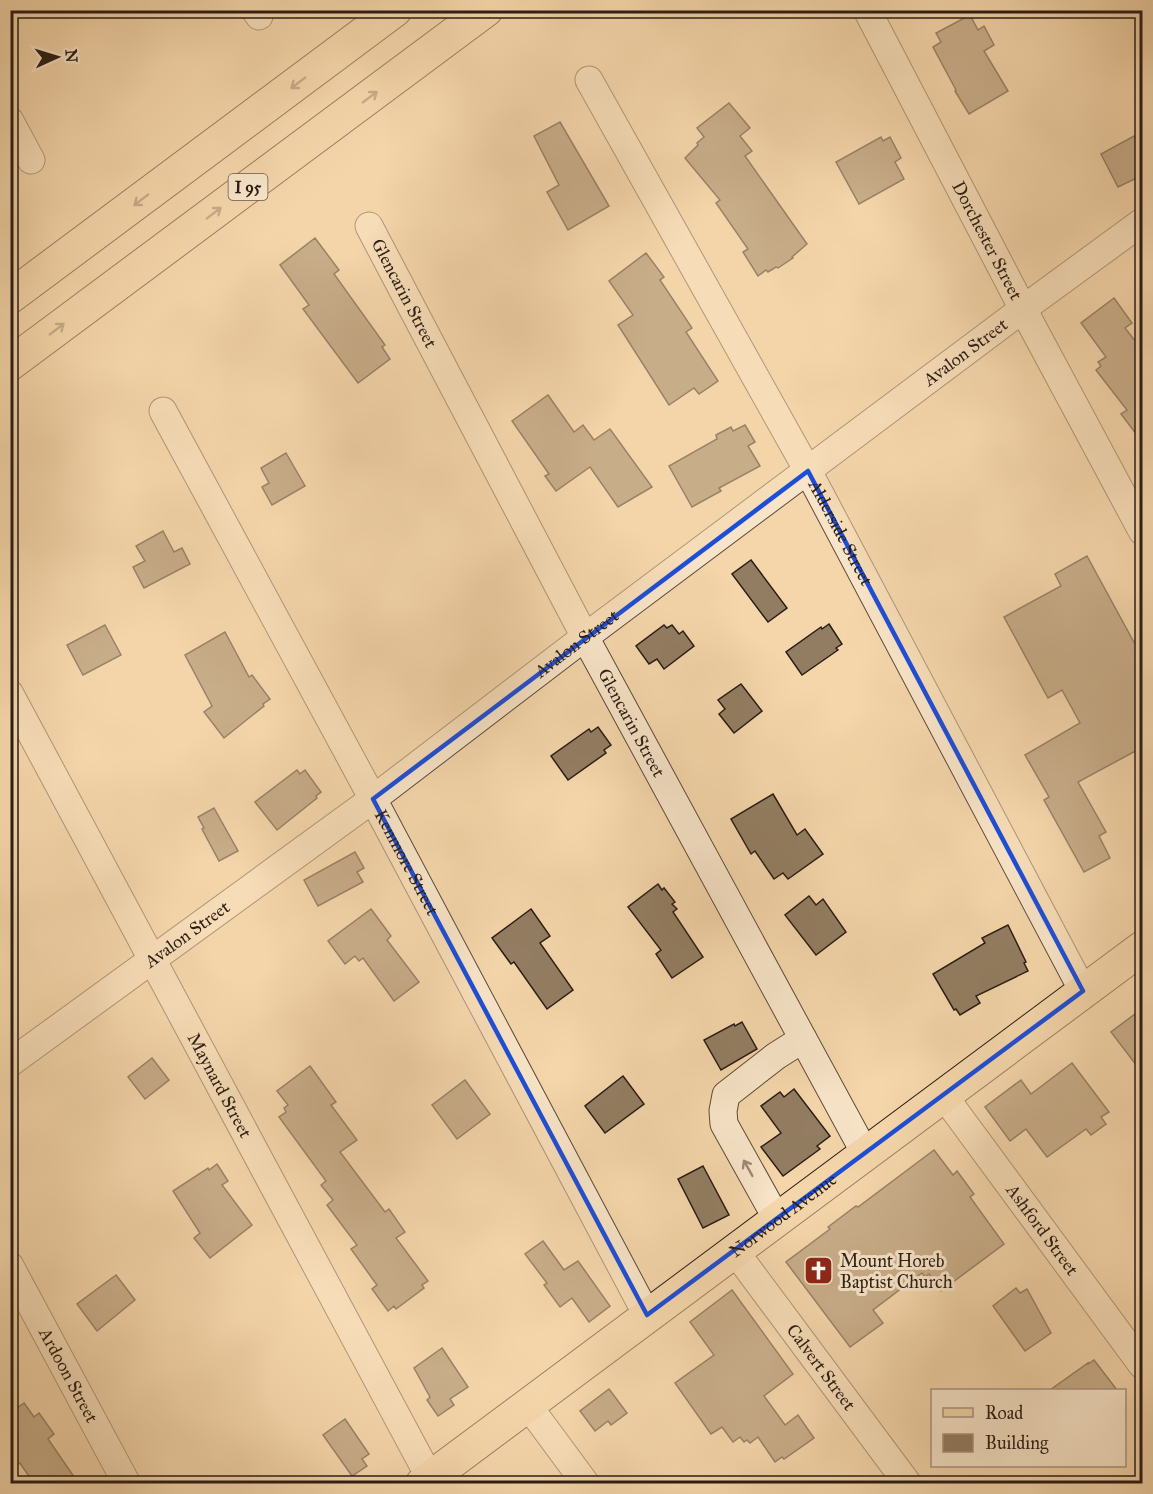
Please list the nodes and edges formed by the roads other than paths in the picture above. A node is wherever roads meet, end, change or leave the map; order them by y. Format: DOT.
graph roads {
  1 [pos="395,10"];
  2 [pos="486,10"];
  3 [pos="867,10"];
  4 [pos="589,80"];
  5 [pos="10,121"];
  6 [pos="31,160"];
  7 [pos="1143,222"];
  8 [pos="369,226"];
  9 [pos="10,297"];
  10 [pos="1023,309"];
  11 [pos="10,364"];
  12 [pos="163,411"];
  13 [pos="808,471"];
  14 [pos="1143,531"];
  15 [pos="585,637"];
  16 [pos="10,694"];
  17 [pos="373,799"];
  18 [pos="1143,948"];
  19 [pos="153,960"];
  20 [pos="1083,991"];
  21 [pos="803,1040"];
  22 [pos="10,1063"];
  23 [pos="944,1096"];
  24 [pos="865,1153"];
  25 [pos="777,1219"];
  26 [pos="734,1250"];
  27 [pos="10,1266"];
  28 [pos="647,1315"];
  29 [pos="1143,1365"];
  30 [pos="527,1404"];
  31 [pos="426,1480"];
  32 [pos="127,1484"];
  33 [pos="586,1484"];
  34 [pos="908,1484"];
  1 -- 9 [label="main road, one-way"];
  11 -- 2 [label="main road, I 95, one-way"];
  3 -- 10 [label="street, Dorchester Street"];
  4 -- 13 [label="street, Alderside Street"];
  5 -- 6 [label="street"];
  7 -- 10 [label="street, Avalon Street"];
  8 -- 15 [label="street, Glencarin Street"];
  10 -- 13 [label="street, Avalon Street"];
  10 -- 14 [label="street, Dorchester Street"];
  12 -- 17 [label="street, Kenmore Street"];
  13 -- 15 [label="street, Avalon Street"];
  13 -- 20 [label="street, Alderside Street"];
  15 -- 17 [label="street, Avalon Street"];
  15 -- 21 [label="street, Glencarin Street"];
  16 -- 19 [label="street, Maynard Street"];
  17 -- 19 [label="street, Avalon Street"];
  17 -- 28 [label="street, Kenmore Street"];
  18 -- 20 [label="main road, Norwood Avenue"];
  19 -- 22 [label="street, Avalon Street"];
  19 -- 31 [label="street, Maynard Street"];
  20 -- 23 [label="main road, Norwood Avenue"];
  21 -- 24 [label="street, Glencarin Street"];
  25 -- 21 [label="street, one-way"];
  23 -- 24 [label="main road, Norwood Avenue"];
  23 -- 29 [label="street, Ashford Street"];
  24 -- 25 [label="main road, Norwood Avenue"];
  25 -- 26 [label="main road, Norwood Avenue"];
  26 -- 28 [label="main road, Norwood Avenue"];
  26 -- 34 [label="street, Calvert Street"];
  27 -- 32 [label="street, Ardoon Street"];
  28 -- 30 [label="main road, Norwood Avenue"];
  30 -- 31 [label="main road, Norwood Avenue"];
  30 -- 33 [label="street"];
}
